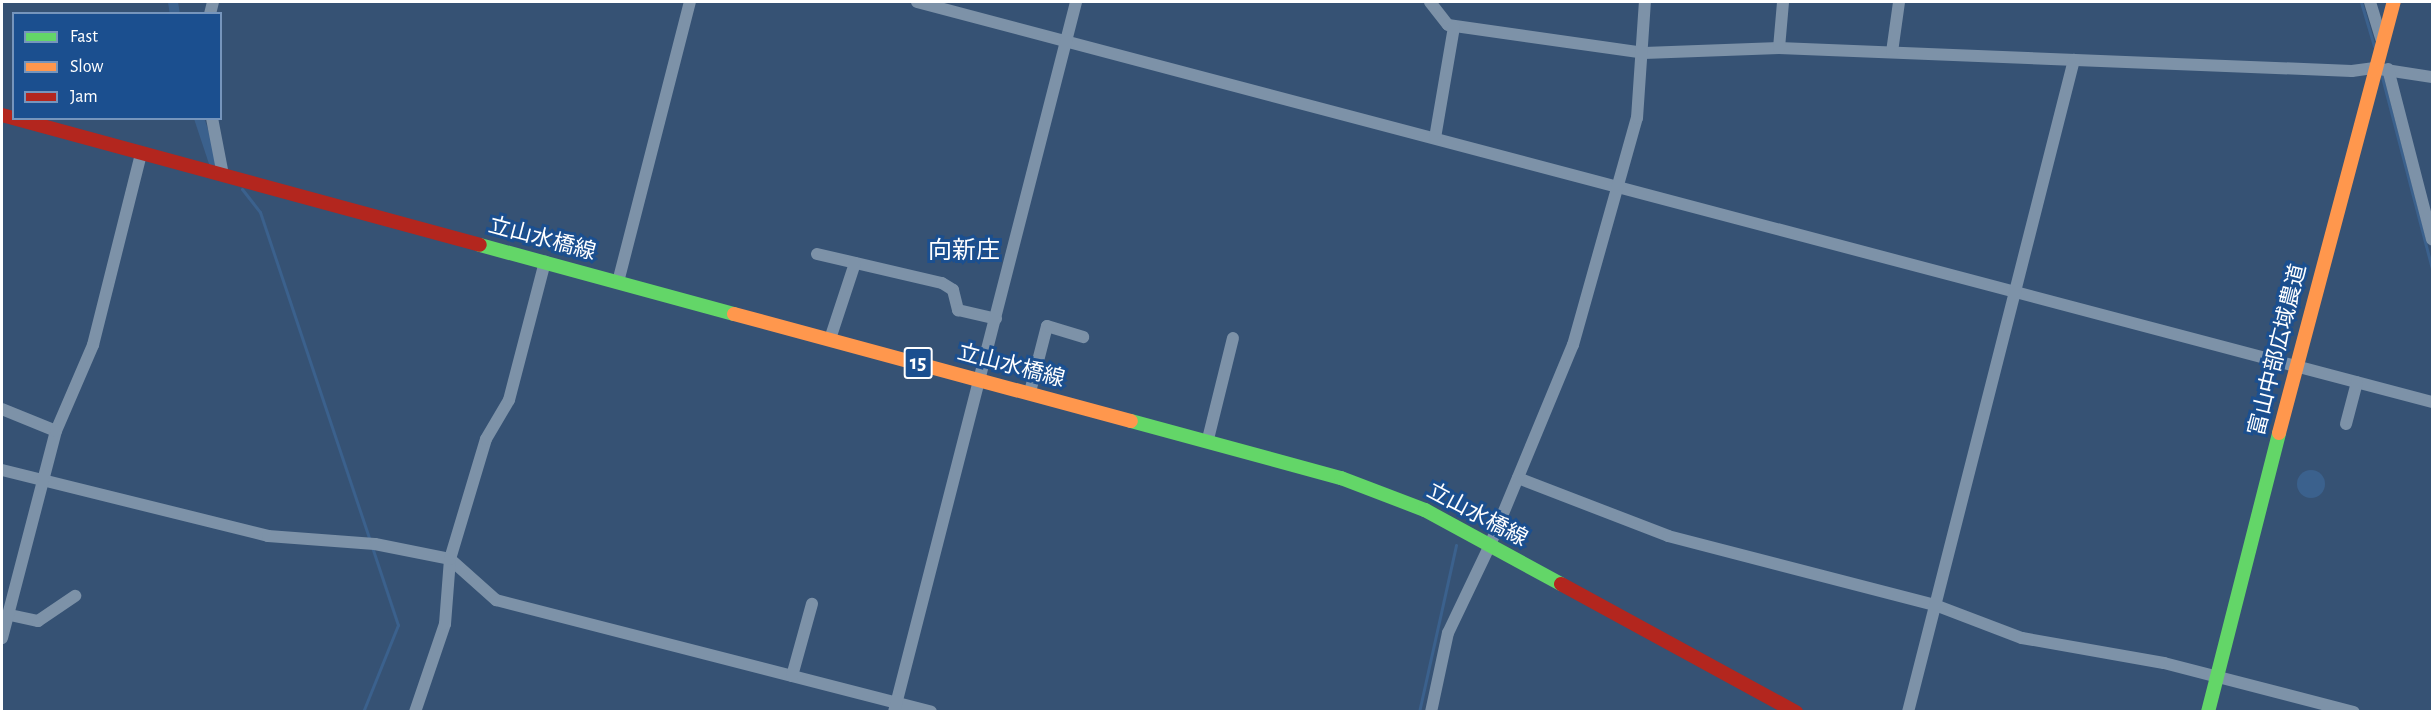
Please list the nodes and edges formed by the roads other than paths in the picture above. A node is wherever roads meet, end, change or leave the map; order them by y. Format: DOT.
graph roads {
  1 [pos="690,2"];
  2 [pos="917,2"];
  3 [pos="1077,2"];
  4 [pos="1430,2"];
  5 [pos="1645,2"];
  6 [pos="1783,2"];
  7 [pos="1899,2"];
  8 [pos="2370,2"];
  9 [pos="2394,2"];
  10 [pos="1454,27"];
  11 [pos="2381,39"];
  12 [pos="1066,40"];
  13 [pos="1779,48"];
  14 [pos="1644,52"];
  15 [pos="1892,52"];
  16 [pos="2074,60"];
  17 [pos="2373,68"];
  18 [pos="2388,69"];
  19 [pos="2433,77"];
  20 [pos="26,120"];
  21 [pos="212,120"];
  22 [pos="1435,138"];
  23 [pos="141,154"];
  24 [pos="224,175"];
  25 [pos="1619,187"];
  26 [pos="2432,238"];
  27 [pos="817,254"];
  28 [pos="545,262"];
  29 [pos="855,263"];
  30 [pos="618,282"];
  31 [pos="2015,291"];
  32 [pos="996,320"];
  33 [pos="1083,337"];
  34 [pos="1233,338"];
  35 [pos="830,339"];
  36 [pos="2295,366"];
  37 [pos="981,380"];
  38 [pos="2357,382"];
  39 [pos="1030,392"];
  40 [pos="2433,402"];
  41 [pos="2,408"];
  42 [pos="2346,424"];
  43 [pos="56,430"];
  44 [pos="1208,439"];
  45 [pos="2,470"];
  46 [pos="1518,478"];
  47 [pos="44,481"];
  48 [pos="1490,545"];
  49 [pos="450,559"];
  50 [pos="75,596"];
  51 [pos="812,603"];
  52 [pos="1935,605"];
  53 [pos="9,615"];
  54 [pos="2,638"];
  55 [pos="792,676"];
  56 [pos="2217,678"];
  57 [pos="895,707"];
  58 [pos="415,711"];
  59 [pos="931,711"];
  60 [pos="1431,711"];
  61 [pos="1796,711"];
  62 [pos="1908,711"];
  63 [pos="2208,711"];
  64 [pos="2354,711"];
  1 -- 30 [label="street"];
  2 -- 12 [label="street"];
  3 -- 12 [label="street"];
  4 -- 10 [label="street"];
  5 -- 14 [label="street"];
  6 -- 13 [label="street"];
  7 -- 15 [label="street"];
  8 -- 11 [label="street"];
  9 -- 11 [label="main road, 富山中部広域農道"];
  10 -- 14 [label="street"];
  10 -- 22 [label="street"];
  11 -- 17 [label="main road, 富山中部広域農道"];
  12 -- 22 [label="street"];
  12 -- 32 [label="street"];
  13 -- 14 [label="street"];
  13 -- 15 [label="street"];
  14 -- 25 [label="street"];
  15 -- 16 [label="street"];
  16 -- 17 [label="street"];
  16 -- 31 [label="street"];
  17 -- 18 [label="street"];
  17 -- 36 [label="main road, 富山中部広域農道"];
  18 -- 19 [label="street"];
  18 -- 26 [label="street"];
  20 -- 23 [label="main road, 立山水橋線 / 15"];
  21 -- 24 [label="street"];
  22 -- 25 [label="street"];
  23 -- 24 [label="main road, 立山水橋線 / 15"];
  23 -- 43 [label="street"];
  24 -- 28 [label="main road, 立山水橋線 / 15"];
  25 -- 31 [label="street"];
  25 -- 46 [label="street"];
  27 -- 29 [label="street"];
  28 -- 30 [label="main road, 立山水橋線 / 15"];
  28 -- 49 [label="street"];
  29 -- 32 [label="street"];
  29 -- 35 [label="street"];
  30 -- 35 [label="main road, 立山水橋線 / 15"];
  31 -- 36 [label="street"];
  31 -- 52 [label="street"];
  32 -- 37 [label="street"];
  33 -- 39 [label="street"];
  34 -- 44 [label="street"];
  35 -- 37 [label="main road, 立山水橋線 / 15"];
  36 -- 38 [label="street"];
  36 -- 56 [label="main road, 富山中部広域農道"];
  37 -- 39 [label="main road, 立山水橋線 / 15"];
  37 -- 57 [label="street"];
  38 -- 40 [label="street"];
  38 -- 42 [label="street"];
  39 -- 44 [label="main road, 立山水橋線 / 15"];
  41 -- 43 [label="street"];
  43 -- 47 [label="street"];
  44 -- 48 [label="main road, 立山水橋線 / 15"];
  45 -- 47 [label="street"];
  46 -- 48 [label="street"];
  46 -- 52 [label="street"];
  47 -- 49 [label="street"];
  47 -- 53 [label="street"];
  48 -- 60 [label="street"];
  48 -- 61 [label="main road, 立山水橋線 / 15"];
  49 -- 55 [label="street"];
  49 -- 58 [label="street"];
  50 -- 53 [label="street"];
  51 -- 55 [label="street"];
  52 -- 56 [label="street"];
  52 -- 62 [label="street"];
  53 -- 54 [label="street"];
  55 -- 57 [label="street"];
  56 -- 63 [label="main road, 富山中部広域農道"];
  56 -- 64 [label="street"];
  57 -- 59 [label="street"];
}
